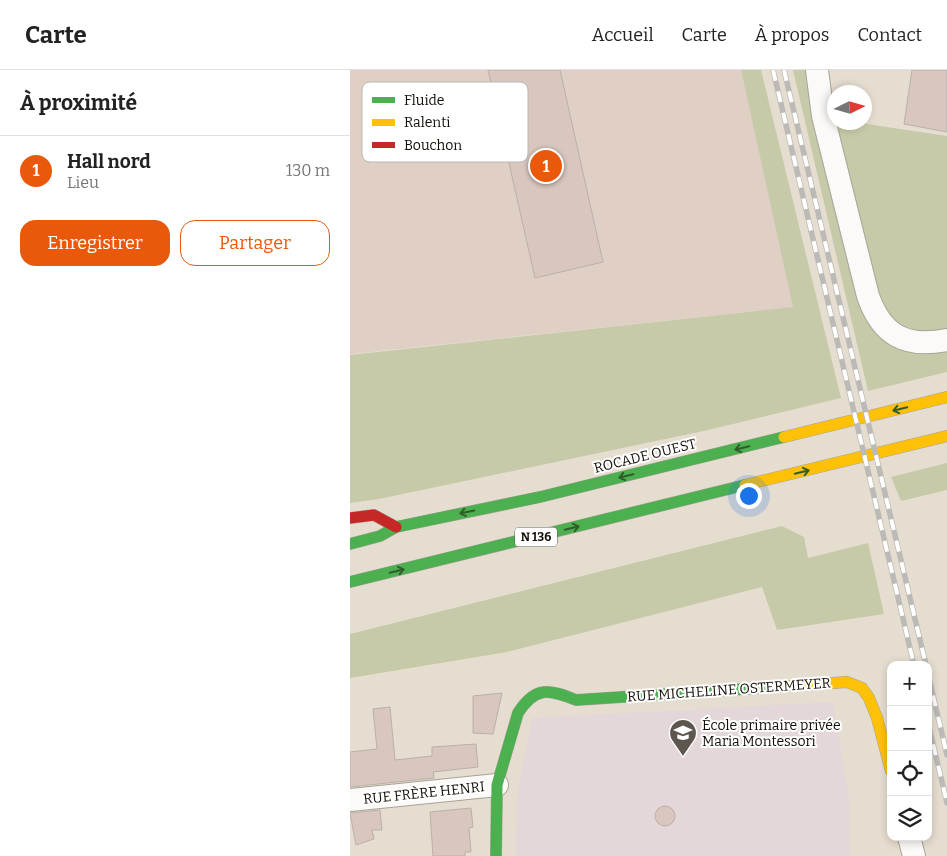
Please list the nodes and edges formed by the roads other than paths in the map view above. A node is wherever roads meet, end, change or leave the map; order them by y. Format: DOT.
graph roads {
  1 [pos="817,70"];
  2 [pos="947,340"];
  3 [pos="947,397"];
  4 [pos="947,436"];
  5 [pos="350,518"];
  6 [pos="396,527"];
  7 [pos="350,544"];
  8 [pos="350,582"];
  9 [pos="887,757"];
  10 [pos="497,785"];
  11 [pos="350,800"];
  12 [pos="910,841"];
  13 [pos="496,856"];
  14 [pos="914,856"];
  1 -- 2 [label="street"];
  3 -- 6 [label="main road, ROCADE OUEST, one-way"];
  8 -- 4 [label="main road, N 136, one-way"];
  5 -- 6 [label="main road"];
  6 -- 7 [label="main road, ROCADE OUEST"];
  9 -- 10 [label="main road, RUE MICHELINE OSTERMEYER"];
  10 -- 11 [label="street, RUE FRÈRE HENRI"];
  10 -- 13 [label="main road"];
  12 -- 14 [label="street"];
}
